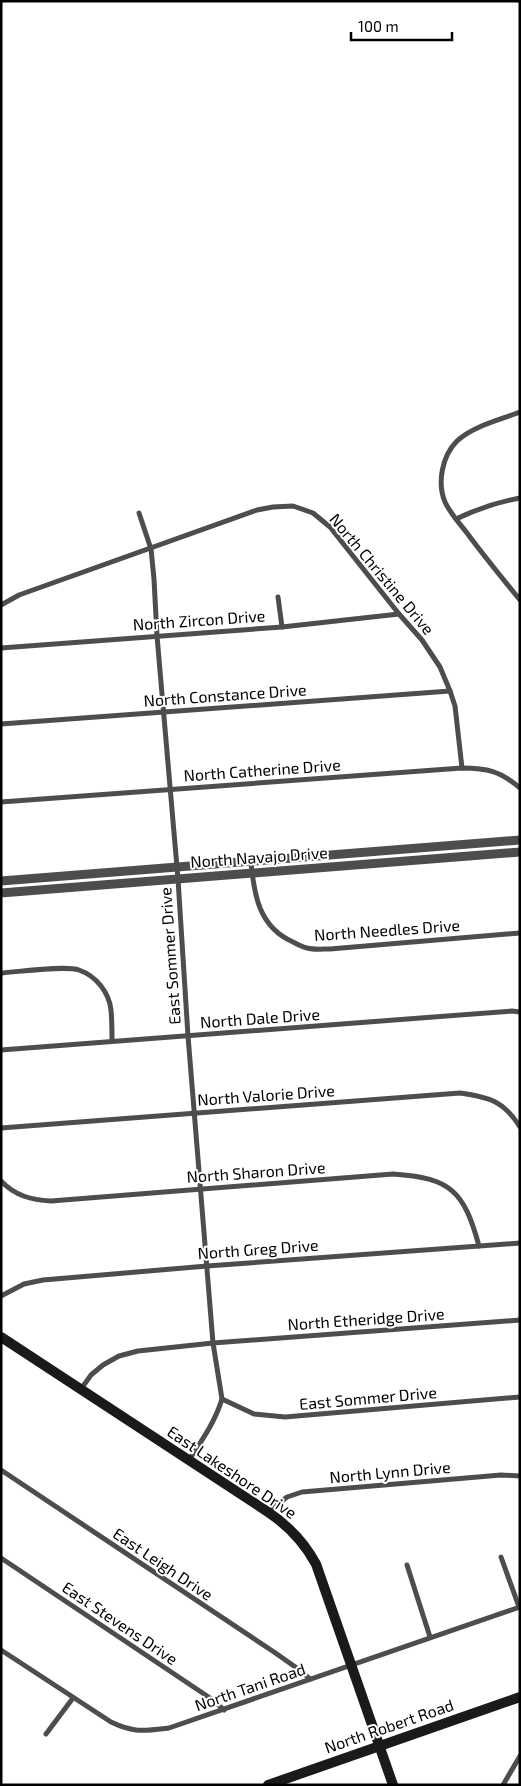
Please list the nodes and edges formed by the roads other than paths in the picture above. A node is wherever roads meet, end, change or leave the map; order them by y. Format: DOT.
graph roads {
  1 [pos="520,412"];
  2 [pos="520,498"];
  3 [pos="139,513"];
  4 [pos="456,520"];
  5 [pos="151,549"];
  6 [pos="519,596"];
  7 [pos="278,597"];
  8 [pos="1,605"];
  9 [pos="399,614"];
  10 [pos="282,627"];
  11 [pos="157,636"];
  12 [pos="1,648"];
  13 [pos="450,691"];
  14 [pos="164,711"];
  15 [pos="1,724"];
  16 [pos="462,768"];
  17 [pos="520,788"];
  18 [pos="169,789"];
  19 [pos="1,802"];
  20 [pos="520,840"];
  21 [pos="520,852"];
  22 [pos="251,862"];
  23 [pos="176,868"];
  24 [pos="252,873"];
  25 [pos="178,879"];
  26 [pos="1,881"];
  27 [pos="1,893"];
  28 [pos="520,933"];
  29 [pos="1,973"];
  30 [pos="520,1012"];
  31 [pos="188,1036"];
  32 [pos="112,1041"];
  33 [pos="1,1050"];
  34 [pos="194,1112"];
  35 [pos="1,1128"];
  36 [pos="520,1128"];
  37 [pos="1,1181"];
  38 [pos="201,1189"];
  39 [pos="520,1243"];
  40 [pos="479,1246"];
  41 [pos="207,1266"];
  42 [pos="1,1296"];
  43 [pos="520,1320"];
  44 [pos="1,1337"];
  45 [pos="213,1343"];
  46 [pos="80,1390"];
  47 [pos="520,1397"];
  48 [pos="222,1399"];
  49 [pos="189,1461"];
  50 [pos="1,1470"];
  51 [pos="520,1476"];
  52 [pos="268,1512"];
  53 [pos="501,1557"];
  54 [pos="1,1558"];
  55 [pos="406,1565"];
  56 [pos="519,1607"];
  57 [pos="430,1637"];
  58 [pos="1,1650"];
  59 [pos="352,1665"];
  60 [pos="310,1679"];
  61 [pos="520,1696"];
  62 [pos="73,1698"];
  63 [pos="224,1710"];
  64 [pos="46,1734"];
  65 [pos="379,1746"];
  66 [pos="520,1756"];
  67 [pos="294,1780"];
  68 [pos="268,1785"];
  69 [pos="393,1785"];
  70 [pos="503,1785"];
  1 -- 4 [label="street"];
  2 -- 4 [label="street"];
  3 -- 5 [label="street, East Sommer Drive"];
  4 -- 6 [label="street"];
  5 -- 8 [label="street, North Christine Drive"];
  5 -- 9 [label="street, North Christine Drive"];
  5 -- 11 [label="street, East Sommer Drive"];
  7 -- 10 [label="street"];
  9 -- 10 [label="street, North Zircon Drive"];
  9 -- 13 [label="street, North Christine Drive"];
  10 -- 11 [label="street, North Zircon Drive"];
  11 -- 12 [label="street, North Zircon Drive"];
  11 -- 14 [label="street, East Sommer Drive"];
  13 -- 14 [label="street, North Constance Drive"];
  13 -- 16 [label="street, North Christine Drive"];
  14 -- 15 [label="street, North Constance Drive"];
  14 -- 18 [label="street, East Sommer Drive"];
  16 -- 17 [label="street, North Catherine Drive"];
  16 -- 18 [label="street, North Catherine Drive"];
  18 -- 19 [label="street, North Catherine Drive"];
  18 -- 23 [label="street, East Sommer Drive"];
  20 -- 22 [label="street, North Navajo Drive"];
  21 -- 24 [label="street, North Navajo Drive"];
  22 -- 23 [label="street, North Navajo Drive"];
  22 -- 24 [label="street, North Needles Drive"];
  23 -- 25 [label="street, East Sommer Drive"];
  23 -- 26 [label="street, North Navajo Drive"];
  24 -- 25 [label="street, North Navajo Drive"];
  24 -- 28 [label="street, North Needles Drive"];
  25 -- 27 [label="street, North Navajo Drive"];
  25 -- 31 [label="street, East Sommer Drive"];
  29 -- 32 [label="street"];
  30 -- 31 [label="street, North Dale Drive"];
  31 -- 32 [label="street, North Dale Drive"];
  31 -- 34 [label="street, East Sommer Drive"];
  32 -- 33 [label="street, North Dale Drive"];
  34 -- 35 [label="street, North Valorie Drive"];
  34 -- 36 [label="street, North Valorie Drive"];
  34 -- 38 [label="street, East Sommer Drive"];
  37 -- 38 [label="street, North Sharon Drive"];
  38 -- 40 [label="street, North Sharon Drive"];
  38 -- 41 [label="street, East Sommer Drive"];
  39 -- 40 [label="street, North Greg Drive"];
  40 -- 41 [label="street, North Greg Drive"];
  41 -- 42 [label="street, North Greg Drive"];
  41 -- 45 [label="street, East Sommer Drive"];
  43 -- 45 [label="street, North Etheridge Drive"];
  44 -- 46 [label="main road, East Lakeshore Drive"];
  45 -- 46 [label="street, North Etheridge Drive"];
  45 -- 48 [label="street, East Sommer Drive"];
  46 -- 49 [label="main road, East Lakeshore Drive"];
  47 -- 48 [label="street, East Sommer Drive"];
  48 -- 49 [label="street"];
  49 -- 52 [label="main road, East Lakeshore Drive"];
  50 -- 60 [label="street, East Leigh Drive"];
  51 -- 52 [label="street, North Lynn Drive"];
  52 -- 59 [label="main road, East Lakeshore Drive"];
  53 -- 56 [label="street"];
  54 -- 63 [label="street, East Stevens Drive"];
  55 -- 57 [label="street"];
  56 -- 57 [label="street, North Tani Road"];
  57 -- 59 [label="street, North Tani Road"];
  58 -- 62 [label="street, North Tani Road"];
  59 -- 60 [label="street, North Tani Road"];
  59 -- 65 [label="main road, East Lakeshore Drive"];
  60 -- 63 [label="street, North Tani Road"];
  61 -- 65 [label="main road, North Robert Road"];
  62 -- 63 [label="street, North Tani Road"];
  62 -- 64 [label="street"];
  65 -- 67 [label="main road, North Robert Road"];
  65 -- 69 [label="main road, East Lakeshore Drive"];
  66 -- 70 [label="street"];
  67 -- 68 [label="main road, North Robert Road"];
}
